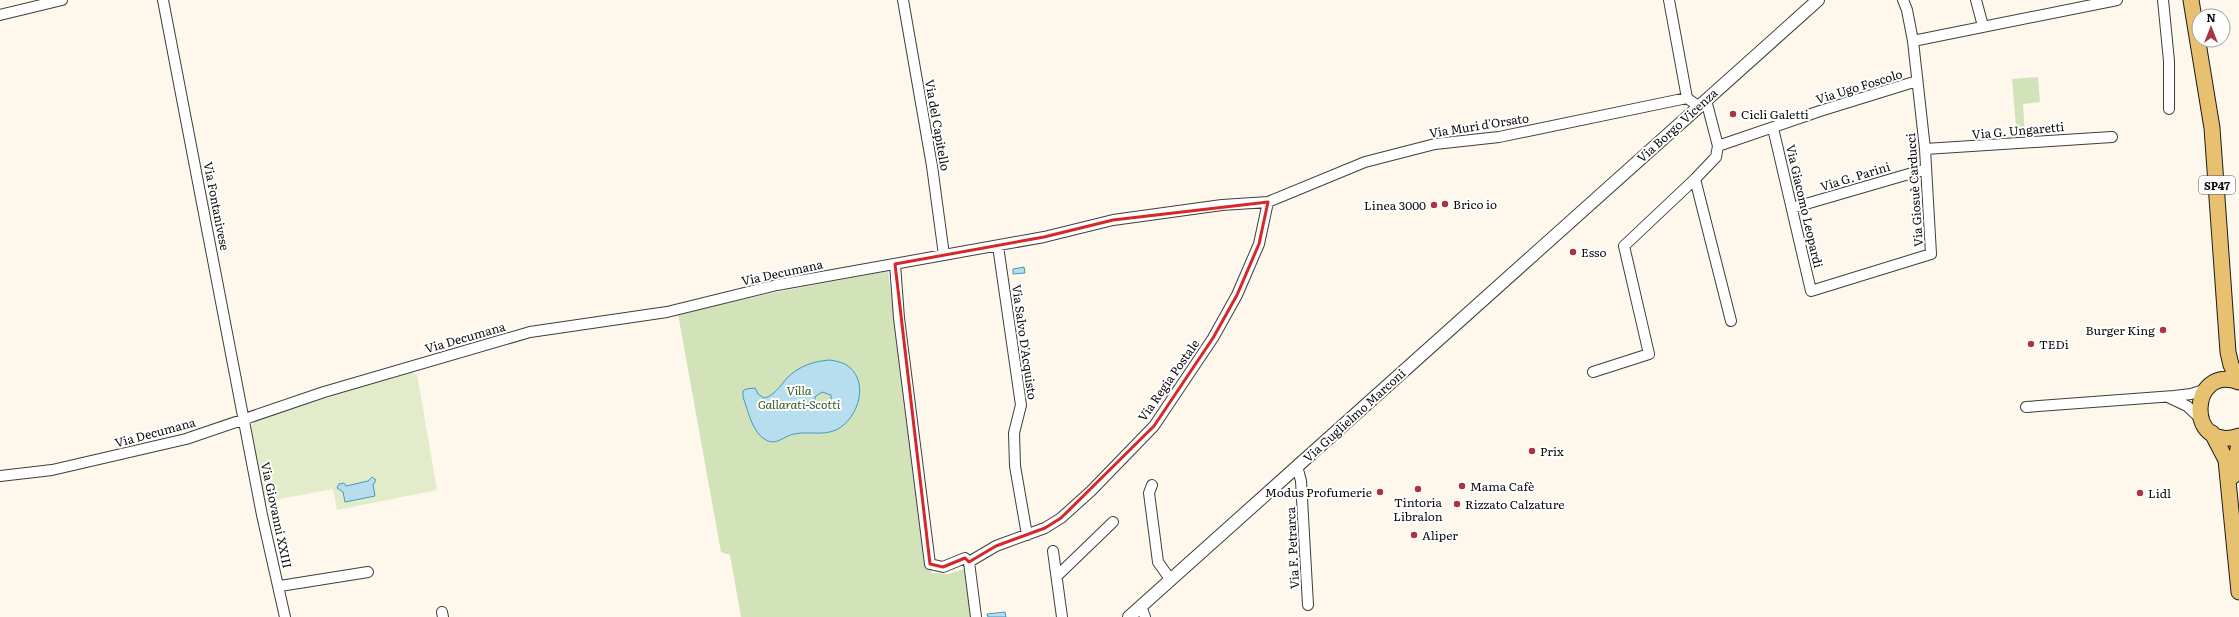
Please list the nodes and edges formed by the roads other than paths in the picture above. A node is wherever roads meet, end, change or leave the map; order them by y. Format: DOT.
graph roads {
  1 [pos="62,0"];
  2 [pos="163,0"];
  3 [pos="903,0"];
  4 [pos="1669,0"];
  5 [pos="1818,0"];
  6 [pos="1903,0"];
  7 [pos="1976,0"];
  8 [pos="2117,0"];
  9 [pos="2163,0"];
  10 [pos="2191,0"];
  11 [pos="2097,2"];
  12 [pos="0,15"];
  13 [pos="1983,26"];
  14 [pos="1913,41"];
  15 [pos="1917,81"];
  16 [pos="1687,98"];
  17 [pos="1702,103"];
  18 [pos="2169,109"];
  19 [pos="1773,128"];
  20 [pos="2112,136"];
  21 [pos="1718,146"];
  22 [pos="1925,149"];
  23 [pos="1926,169"];
  24 [pos="1695,179"];
  25 [pos="1268,202"];
  26 [pos="1792,208"];
  27 [pos="998,246"];
  28 [pos="1537,250"];
  29 [pos="944,255"];
  30 [pos="895,264"];
  31 [pos="1811,290"];
  32 [pos="2225,302"];
  33 [pos="1731,321"];
  34 [pos="1593,372"];
  35 [pos="2239,382"];
  36 [pos="2210,386"];
  37 [pos="2166,397"];
  38 [pos="2026,407"];
  39 [pos="244,418"];
  40 [pos="2200,418"];
  41 [pos="2212,433"];
  42 [pos="2239,436"];
  43 [pos="2239,443"];
  44 [pos="1297,466"];
  45 [pos="0,476"];
  46 [pos="1152,485"];
  47 [pos="2232,501"];
  48 [pos="1113,522"];
  49 [pos="1027,535"];
  50 [pos="1053,551"];
  51 [pos="969,562"];
  52 [pos="368,572"];
  53 [pos="1057,576"];
  54 [pos="1170,579"];
  55 [pos="280,586"];
  56 [pos="2239,592"];
  57 [pos="1308,605"];
  58 [pos="1143,612"];
  59 [pos="285,617"];
  60 [pos="976,617"];
  61 [pos="1062,617"];
  62 [pos="1129,617"];
  1 -- 12 [label="street"];
  2 -- 39 [label="street, Via Fontanivese"];
  3 -- 29 [label="street, Via del Capitello"];
  4 -- 16 [label="street"];
  5 -- 17 [label="street, Via Borgo Vicenza"];
  6 -- 14 [label="street, Via Giosuè Carducci"];
  7 -- 13 [label="street"];
  8 -- 11 [label="street"];
  9 -- 18 [label="street"];
  10 -- 32 [label="main road, SP47"];
  11 -- 13 [label="street"];
  13 -- 14 [label="street"];
  14 -- 15 [label="street, Via Giosuè Carducci"];
  15 -- 19 [label="street, Via Ugo Foscolo"];
  15 -- 22 [label="street, Via Giosuè Carducci"];
  16 -- 17 [label="street"];
  16 -- 25 [label="street, Via Muri d'Orsato"];
  17 -- 21 [label="street"];
  17 -- 28 [label="street, Via Borgo Vicenza"];
  19 -- 21 [label="street, Via Ugo Foscolo"];
  19 -- 26 [label="street, Via Giacomo Leopardi"];
  20 -- 22 [label="street, Via G. Ungaretti"];
  21 -- 24 [label="street"];
  22 -- 23 [label="street, Via Giosuè Carducci"];
  23 -- 26 [label="street, Via G. Parini"];
  23 -- 31 [label="street, Via Giosuè Carducci"];
  24 -- 33 [label="street"];
  24 -- 34 [label="street"];
  25 -- 27 [label="street, Via Muri d'Orsato"];
  25 -- 49 [label="street, Via Regia Postale"];
  26 -- 31 [label="street, Via Giacomo Leopardi"];
  27 -- 29 [label="street, Via Decumana"];
  27 -- 49 [label="street, Via Salvo D'Acquisto"];
  28 -- 44 [label="street, Via Guglielmo Marconi"];
  29 -- 30 [label="street, Via Decumana"];
  30 -- 39 [label="street, Via Decumana"];
  30 -- 51 [label="street, Via Regia Postale"];
  32 -- 35 [label="main road, SP47"];
  32 -- 36 [label="main road, SP47"];
  35 -- 36 [label="main road, SP47"];
  36 -- 37 [label="street"];
  36 -- 40 [label="main road, SP47"];
  37 -- 38 [label="street"];
  37 -- 40 [label="street"];
  39 -- 45 [label="street, Via Decumana"];
  39 -- 55 [label="street, Via Giovanni XXIII"];
  40 -- 41 [label="main road"];
  41 -- 42 [label="main road"];
  41 -- 47 [label="main road"];
  43 -- 47 [label="main road"];
  44 -- 54 [label="street, Via Guglielmo Marconi"];
  44 -- 57 [label="street, Via F. Petrarca"];
  46 -- 54 [label="street"];
  47 -- 56 [label="main road"];
  48 -- 53 [label="street"];
  49 -- 51 [label="street, Via Regia Postale"];
  50 -- 53 [label="street"];
  51 -- 60 [label="street"];
  52 -- 55 [label="street"];
  53 -- 61 [label="street"];
  54 -- 58 [label="street, Via Guglielmo Marconi"];
  55 -- 59 [label="street, Via Giovanni XXIII"];
  58 -- 62 [label="street, Via Guglielmo Marconi"];
}
